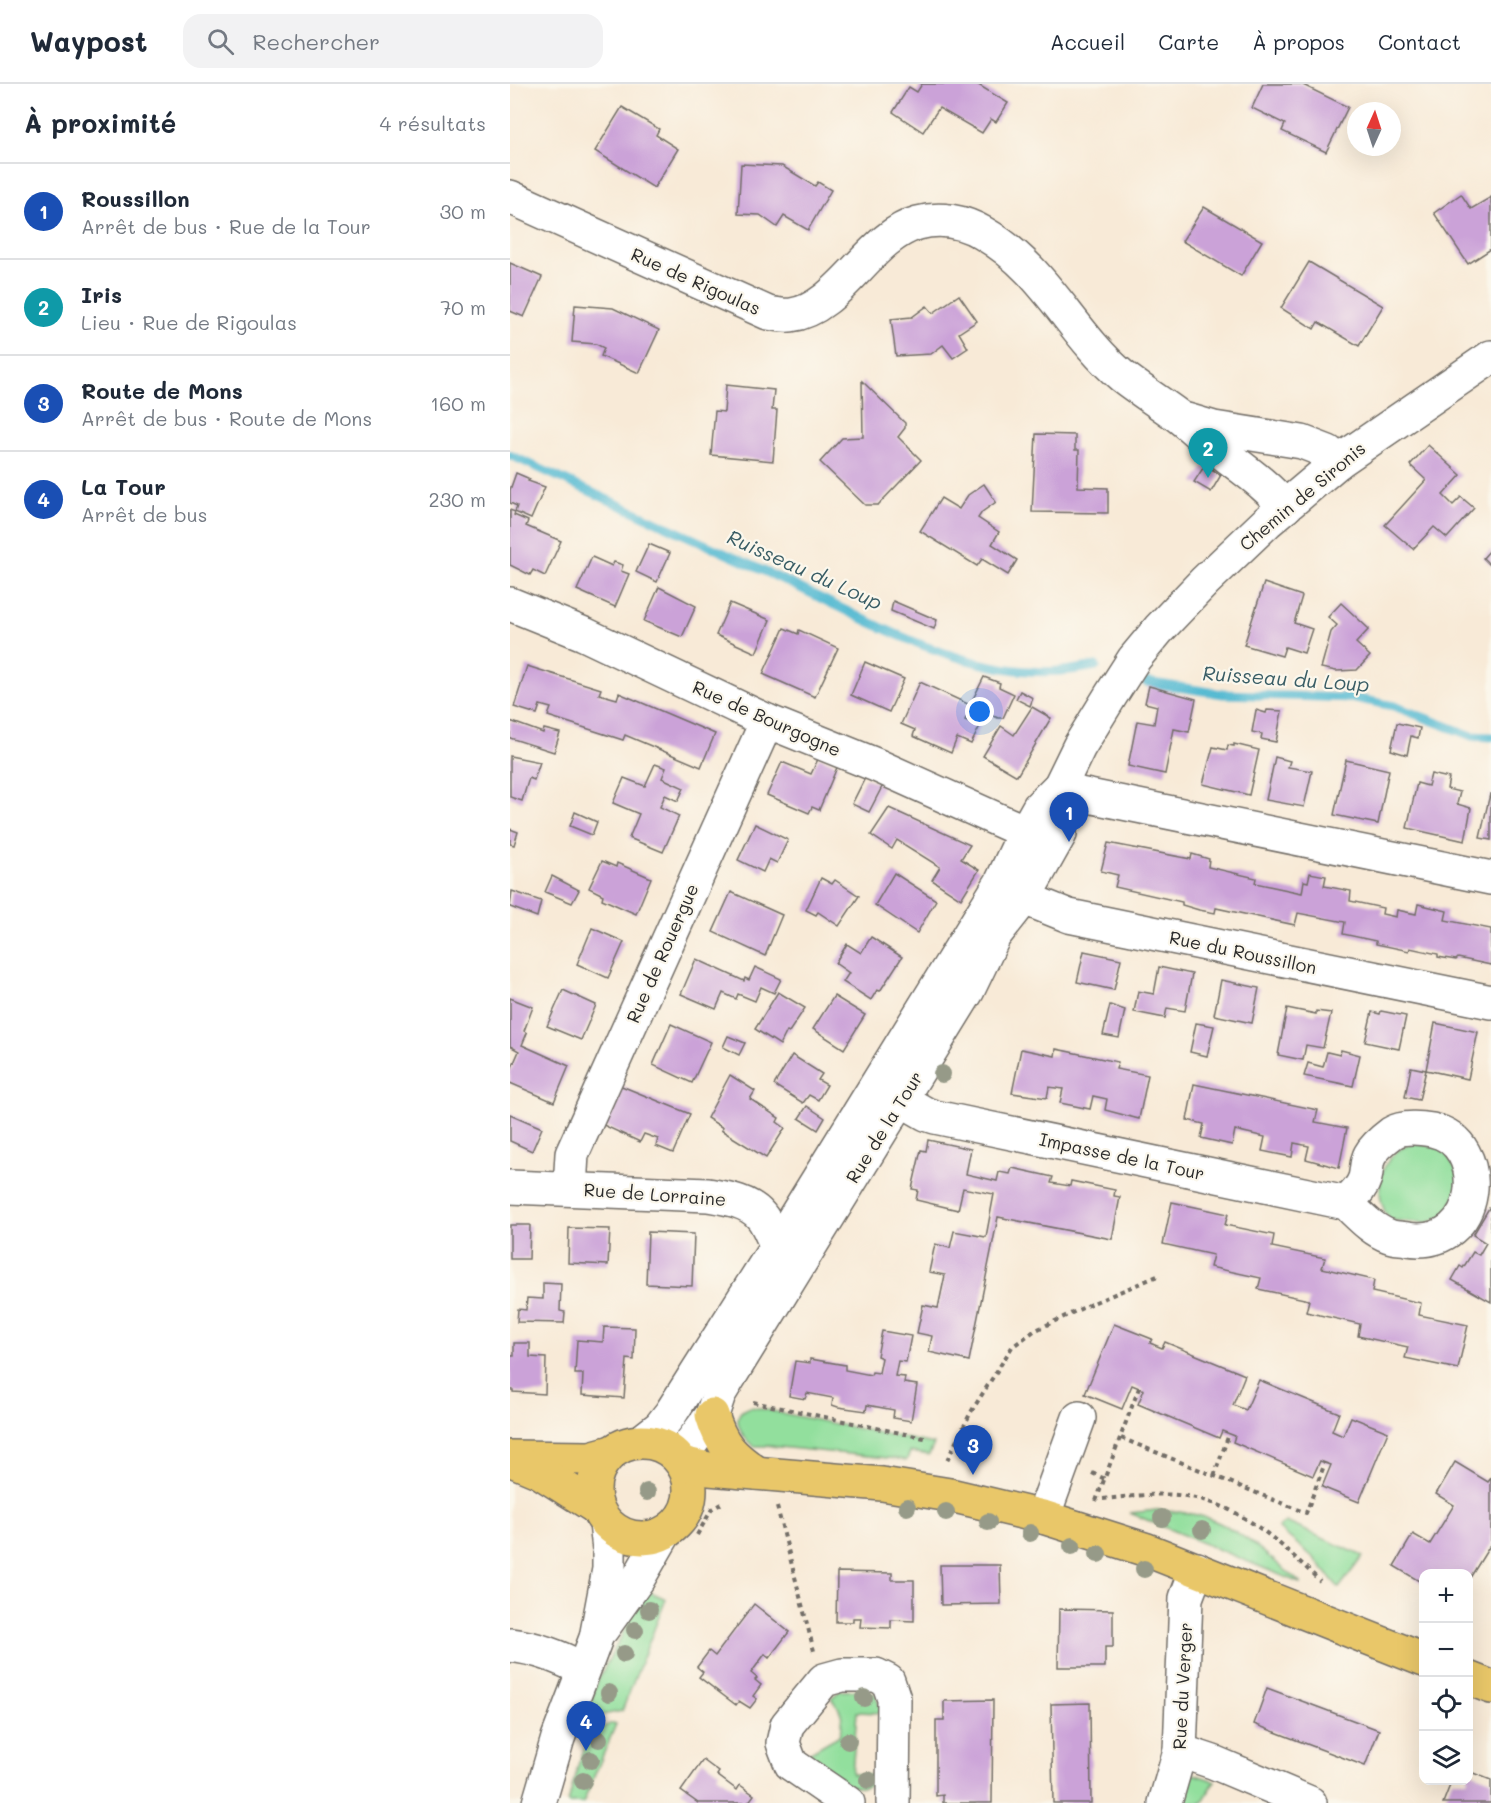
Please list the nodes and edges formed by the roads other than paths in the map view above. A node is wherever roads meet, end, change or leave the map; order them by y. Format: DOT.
graph roads {
  1 [pos="510,197"];
  2 [pos="1489,363"];
  3 [pos="1180,417"];
  4 [pos="1338,462"];
  5 [pos="1285,507"];
  6 [pos="510,604"];
  7 [pos="1134,659"];
  8 [pos="766,721"];
  9 [pos="1060,786"];
  10 [pos="1025,832"];
  11 [pos="1491,878"];
  12 [pos="1013,891"];
  13 [pos="1491,1002"];
  14 [pos="900,1099"];
  15 [pos="510,1187"];
  16 [pos="570,1188"];
  17 [pos="1346,1203"];
  18 [pos="777,1246"];
  19 [pos="712,1415"];
  20 [pos="1079,1418"];
  21 [pos="627,1447"];
  22 [pos="510,1458"];
  23 [pos="681,1461"];
  24 [pos="770,1484"];
  25 [pos="602,1516"];
  26 [pos="1043,1517"];
  27 [pos="681,1529"];
  28 [pos="1197,1569"];
  29 [pos="596,1638"];
  30 [pos="510,1645"];
  31 [pos="1419,1658"];
  32 [pos="583,1669"];
  33 [pos="1473,1680"];
  34 [pos="1491,1687"];
  35 [pos="1180,1751"];
  36 [pos="539,1803"];
  37 [pos="848,1803"];
  38 [pos="893,1803"];
  39 [pos="1165,1803"];
  40 [pos="1310,1803"];
  1 -- 3 [label="street, Rue de Rigoulas"];
  2 -- 4 [label="street, Chemin de Sironis"];
  3 -- 4 [label="street, Rue de Rigoulas"];
  3 -- 5 [label="street, Rue de Rigoulas"];
  4 -- 5 [label="street, Chemin de Sironis"];
  5 -- 7 [label="street, Chemin de Sironis"];
  6 -- 8 [label="street, Rue de Bourgogne"];
  7 -- 9 [label="street, Rue de la Tour"];
  8 -- 10 [label="street, Rue de Bourgogne"];
  8 -- 16 [label="street, Rue de Rouergue"];
  9 -- 10 [label="street, Rue de la Tour"];
  9 -- 11 [label="street"];
  9 -- 12 [label="street, Rue de la Tour"];
  10 -- 12 [label="street, Rue de la Tour"];
  12 -- 13 [label="street, Rue du Roussillon"];
  12 -- 14 [label="street, Rue de la Tour"];
  12 -- 18 [label="street, Rue de la Tour"];
  14 -- 17 [label="street, Impasse de la Tour"];
  14 -- 19 [label="street, Rue de la Tour"];
  15 -- 16 [label="street, Rue de Lorraine"];
  16 -- 18 [label="street, Rue de Lorraine"];
  18 -- 21 [label="street, Rue de la Tour"];
  19 -- 23 [label="street, Rue de la Tour"];
  19 -- 24 [label="main road"];
  20 -- 26 [label="street"];
  21 -- 22 [label="main road"];
  21 -- 23 [label="main road"];
  21 -- 25 [label="main road"];
  22 -- 25 [label="main road"];
  23 -- 24 [label="main road"];
  23 -- 27 [label="main road"];
  24 -- 26 [label="main road"];
  24 -- 27 [label="main road"];
  25 -- 27 [label="main road"];
  25 -- 29 [label="street"];
  26 -- 28 [label="main road"];
  27 -- 29 [label="street"];
  28 -- 31 [label="main road"];
  28 -- 35 [label="street, Rue du Verger"];
  29 -- 32 [label="street"];
  30 -- 32 [label="street"];
  32 -- 36 [label="street"];
  33 -- 34 [label="main road"];
  35 -- 39 [label="street, Rue du Verger"];
  35 -- 40 [label="street"];
  37 -- 38 [label="street"];
}
